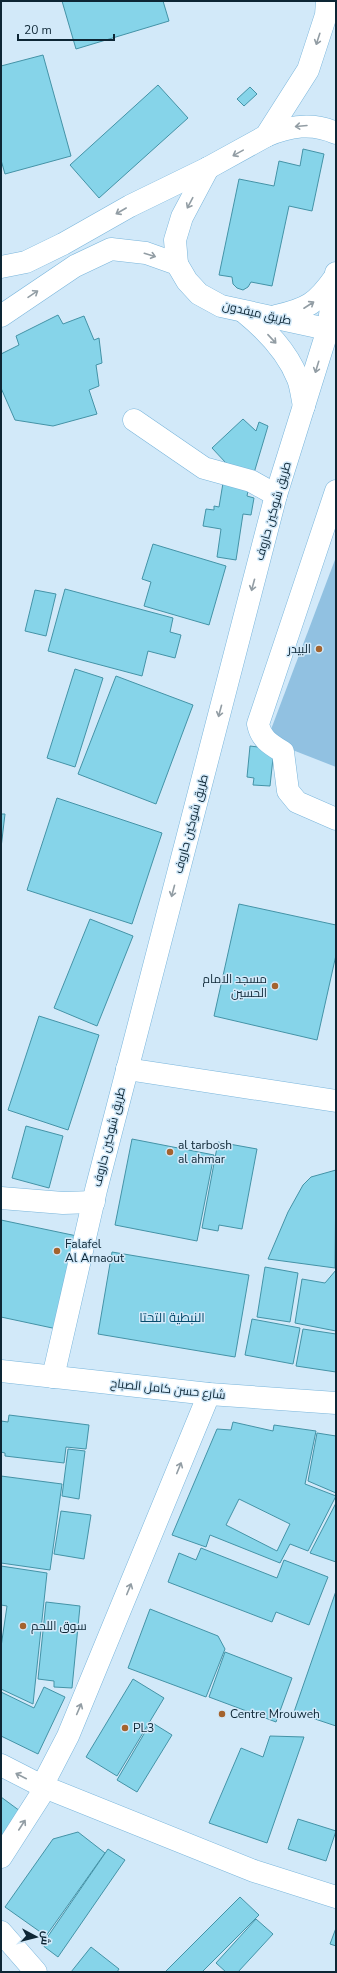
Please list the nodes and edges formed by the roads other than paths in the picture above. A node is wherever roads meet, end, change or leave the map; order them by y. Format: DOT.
graph roads {
  1 [pos="327,1"];
  2 [pos="336,133"];
  3 [pos="266,136"];
  4 [pos="208,168"];
  5 [pos="177,264"];
  6 [pos="1,267"];
  7 [pos="335,275"];
  8 [pos="244,312"];
  9 [pos="1,316"];
  10 [pos="272,317"];
  11 [pos="332,330"];
  12 [pos="304,406"];
  13 [pos="134,420"];
  14 [pos="336,491"];
  15 [pos="276,495"];
  16 [pos="336,819"];
  17 [pos="127,1069"];
  18 [pos="336,1101"];
  19 [pos="1,1198"];
  20 [pos="94,1202"];
  21 [pos="1,1371"];
  22 [pos="53,1378"];
  23 [pos="209,1394"];
  24 [pos="336,1403"];
  25 [pos="1,1765"];
  26 [pos="42,1786"];
  27 [pos="1,1857"];
  28 [pos="336,1897"];
  29 [pos="1,1932"];
  30 [pos="36,1972"];
  1 -- 3 [label="main road, one-way"];
  2 -- 3 [label="main road, one-way"];
  3 -- 4 [label="main road, one-way"];
  4 -- 5 [label="main road, one-way"];
  4 -- 6 [label="main road, one-way"];
  5 -- 8 [label="main road, طريق ميفدون"];
  9 -- 5 [label="main road, one-way"];
  10 -- 7 [label="main road, one-way"];
  7 -- 11 [label="main road, طريق شوكين حاروف"];
  8 -- 10 [label="main road, طريق ميفدون"];
  8 -- 12 [label="main road, one-way"];
  10 -- 11 [label="main road, طريق ميفدون"];
  11 -- 12 [label="main road, طريق شوكين حاروف, one-way"];
  12 -- 15 [label="main road, طريق شوكين حاروف"];
  13 -- 15 [label="main road"];
  14 -- 16 [label="main road"];
  15 -- 17 [label="main road, طريق شوكين حاروف, one-way"];
  17 -- 18 [label="main road"];
  17 -- 20 [label="main road, طريق شوكين حاروف"];
  19 -- 20 [label="main road"];
  20 -- 22 [label="main road, طريق شوكين حاروف"];
  21 -- 22 [label="main road, شارع حسن كامل الصباح"];
  22 -- 23 [label="main road, شارع حسن كامل الصباح"];
  23 -- 24 [label="main road, شارع حسن كامل الصباح"];
  26 -- 23 [label="main road, one-way"];
  26 -- 25 [label="main road, one-way"];
  27 -- 26 [label="main road, one-way"];
  26 -- 28 [label="main road"];
  29 -- 30 [label="main road"];
}
